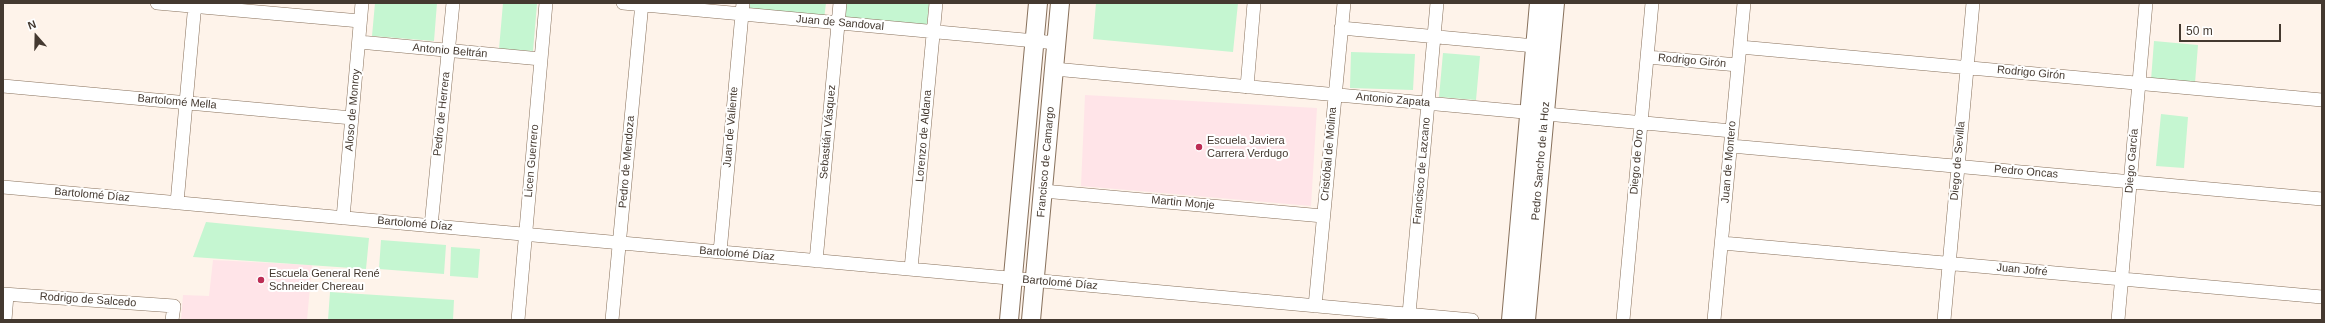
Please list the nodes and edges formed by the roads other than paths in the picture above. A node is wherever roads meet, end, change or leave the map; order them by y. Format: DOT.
graph roads {
  1 [pos="157,3"];
  2 [pos="362,3"];
  3 [pos="453,3"];
  4 [pos="546,3"];
  5 [pos="623,3"];
  6 [pos="840,3"];
  7 [pos="936,3"];
  8 [pos="1038,3"];
  9 [pos="1060,3"];
  10 [pos="1254,3"];
  11 [pos="1344,3"];
  12 [pos="1437,3"];
  13 [pos="1539,3"];
  14 [pos="1555,3"];
  15 [pos="1652,3"];
  16 [pos="1744,3"];
  17 [pos="1972,3"];
  18 [pos="2146,3"];
  19 [pos="641,4"];
  20 [pos="195,5"];
  21 [pos="742,8"];
  22 [pos="360,21"];
  23 [pos="838,23"];
  24 [pos="1342,28"];
  25 [pos="934,32"];
  26 [pos="1434,37"];
  27 [pos="359,42"];
  28 [pos="1035,42"];
  29 [pos="1057,44"];
  30 [pos="1535,46"];
  31 [pos="1740,47"];
  32 [pos="448,50"];
  33 [pos="1647,58"];
  34 [pos="541,59"];
  35 [pos="1738,65"];
  36 [pos="1967,68"];
  37 [pos="1054,69"];
  38 [pos="2139,83"];
  39 [pos="3,86"];
  40 [pos="1247,87"];
  41 [pos="1335,95"];
  42 [pos="2322,100"];
  43 [pos="186,103"];
  44 [pos="1428,104"];
  45 [pos="1537,113"];
  46 [pos="352,118"];
  47 [pos="1641,122"];
  48 [pos="1732,131"];
  49 [pos="1731,146"];
  50 [pos="1958,166"];
  51 [pos="2130,182"];
  52 [pos="3,187"];
  53 [pos="1043,191"];
  54 [pos="2322,199"];
  55 [pos="177,203"];
  56 [pos="1324,216"];
  57 [pos="343,218"];
  58 [pos="431,226"];
  59 [pos="525,234"];
  60 [pos="620,243"];
  61 [pos="1722,243"];
  62 [pos="720,252"];
  63 [pos="816,261"];
  64 [pos="1949,263"];
  65 [pos="911,269"];
  66 [pos="1013,279"];
  67 [pos="2121,279"];
  68 [pos="1035,280"];
  69 [pos="5,295"];
  70 [pos="2322,297"];
  71 [pos="1315,306"];
  72 [pos="1329,314"];
  73 [pos="1409,314"];
  74 [pos="5,320"];
  75 [pos="172,320"];
  76 [pos="518,320"];
  77 [pos="612,320"];
  78 [pos="1009,320"];
  79 [pos="1031,320"];
  80 [pos="1472,320"];
  81 [pos="1511,320"];
  82 [pos="1526,320"];
  83 [pos="1623,320"];
  84 [pos="1714,320"];
  85 [pos="1944,320"];
  86 [pos="2118,320"];
  1 -- 20 [label="street"];
  2 -- 22 [label="street, Aloso de Monroy"];
  3 -- 32 [label="street, Pedro de Herrera"];
  4 -- 34 [label="street, Licen Guerrero"];
  5 -- 19 [label="street, Juan de Sandoval"];
  6 -- 23 [label="street, Sebastián Vásquez"];
  7 -- 25 [label="street, Lorenzo de Aldana"];
  8 -- 28 [label="street, Francisco de Camargo"];
  9 -- 29 [label="street, Francisco de Camargo"];
  10 -- 40 [label="street"];
  11 -- 24 [label="street, Cristóbal de Molina"];
  12 -- 26 [label="street, Francisco de Lazcano"];
  13 -- 30 [label="street, Pedro Sancho de la Hoz"];
  14 -- 45 [label="street, Pedro Sancho de la Hoz"];
  15 -- 33 [label="street, Diego de Oro"];
  16 -- 31 [label="street, Juan de Montero"];
  17 -- 36 [label="street, Diego de Sevilla"];
  18 -- 38 [label="street, Diego García"];
  19 -- 21 [label="street, Juan de Sandoval"];
  19 -- 60 [label="street, Pedro de Mendoza"];
  20 -- 22 [label="street"];
  20 -- 43 [label="street"];
  21 -- 23 [label="street, Juan de Sandoval"];
  21 -- 62 [label="street, Juan de Valiente"];
  22 -- 27 [label="street, Aloso de Monroy"];
  23 -- 25 [label="street, Juan de Sandoval"];
  23 -- 63 [label="street, Sebastián Vásquez"];
  24 -- 26 [label="street"];
  24 -- 41 [label="street, Cristóbal de Molina"];
  25 -- 28 [label="street, Juan de Sandoval"];
  25 -- 65 [label="street, Lorenzo de Aldana"];
  26 -- 30 [label="street"];
  26 -- 44 [label="street, Francisco de Lazcano"];
  27 -- 32 [label="street, Antonio Beltrán"];
  27 -- 46 [label="street, Aloso de Monroy"];
  28 -- 29 [label="street, Juan de Sandoval"];
  28 -- 66 [label="street, Francisco de Camargo"];
  29 -- 37 [label="street, Francisco de Camargo"];
  30 -- 45 [label="street, Pedro Sancho de la Hoz"];
  31 -- 35 [label="street, Juan de Montero"];
  31 -- 36 [label="street, Rodrigo Girón"];
  32 -- 34 [label="street, Antonio Beltrán"];
  32 -- 58 [label="street, Pedro de Herrera"];
  33 -- 35 [label="street, Rodrigo Girón"];
  33 -- 47 [label="street, Diego de Oro"];
  34 -- 59 [label="street, Licen Guerrero"];
  35 -- 48 [label="street, Juan de Montero"];
  36 -- 38 [label="street, Rodrigo Girón"];
  36 -- 50 [label="street, Diego de Sevilla"];
  37 -- 40 [label="street, Antonio Zapata"];
  37 -- 53 [label="street, Francisco de Camargo"];
  38 -- 42 [label="street, Rodrigo Girón"];
  38 -- 51 [label="street, Diego García"];
  39 -- 43 [label="street, Bartolomé Mella"];
  40 -- 41 [label="street, Antonio Zapata"];
  41 -- 44 [label="street, Antonio Zapata"];
  41 -- 56 [label="street, Cristóbal de Molina"];
  43 -- 46 [label="street, Bartolomé Mella"];
  43 -- 55 [label="street"];
  44 -- 45 [label="street, Antonio Zapata"];
  44 -- 73 [label="street, Francisco de Lazcano"];
  45 -- 47 [label="street, Antonio Zapata"];
  45 -- 81 [label="street, Pedro Sancho de la Hoz"];
  45 -- 82 [label="street, Pedro Sancho de la Hoz"];
  46 -- 57 [label="street, Aloso de Monroy"];
  47 -- 48 [label="street, Antonio Zapata"];
  47 -- 83 [label="street, Diego de Oro"];
  48 -- 49 [label="street, Juan de Montero"];
  49 -- 50 [label="street, Pedro Oncas"];
  49 -- 61 [label="street, Juan de Montero"];
  50 -- 51 [label="street, Pedro Oncas"];
  50 -- 64 [label="street, Diego de Sevilla"];
  51 -- 54 [label="street, Pedro Oncas"];
  51 -- 67 [label="street, Diego García"];
  52 -- 55 [label="street, Bartolomé Díaz"];
  53 -- 56 [label="street, Martin Monje"];
  53 -- 68 [label="street, Francisco de Camargo"];
  55 -- 57 [label="street, Bartolomé Díaz"];
  56 -- 71 [label="street, Cristóbal de Molina"];
  57 -- 58 [label="street, Bartolomé Díaz"];
  58 -- 59 [label="street, Bartolomé Díaz"];
  59 -- 60 [label="street, Bartolomé Díaz"];
  59 -- 76 [label="street, Licen Guerrero"];
  60 -- 62 [label="street, Bartolomé Díaz"];
  60 -- 77 [label="street, Pedro de Mendoza"];
  61 -- 64 [label="street, Juan Jofré"];
  61 -- 84 [label="street, Juan de Montero"];
  62 -- 63 [label="street, Bartolomé Díaz"];
  63 -- 65 [label="street, Bartolomé Díaz"];
  64 -- 67 [label="street, Juan Jofré"];
  64 -- 85 [label="street, Diego de Sevilla"];
  65 -- 66 [label="street, Bartolomé Díaz"];
  66 -- 68 [label="street, Bartolomé Díaz"];
  66 -- 78 [label="street, Francisco de Camargo"];
  67 -- 70 [label="street, Juan Jofré"];
  67 -- 86 [label="street, Diego García"];
  68 -- 71 [label="street, Bartolomé Díaz"];
  68 -- 79 [label="street, Francisco de Camargo"];
  69 -- 74 [label="street"];
  69 -- 75 [label="street, Rodrigo de Salcedo"];
  71 -- 72 [label="street, Bartolomé Díaz"];
  72 -- 73 [label="street, Bartolomé Díaz"];
  73 -- 80 [label="street, Bartolomé Díaz"];
}
